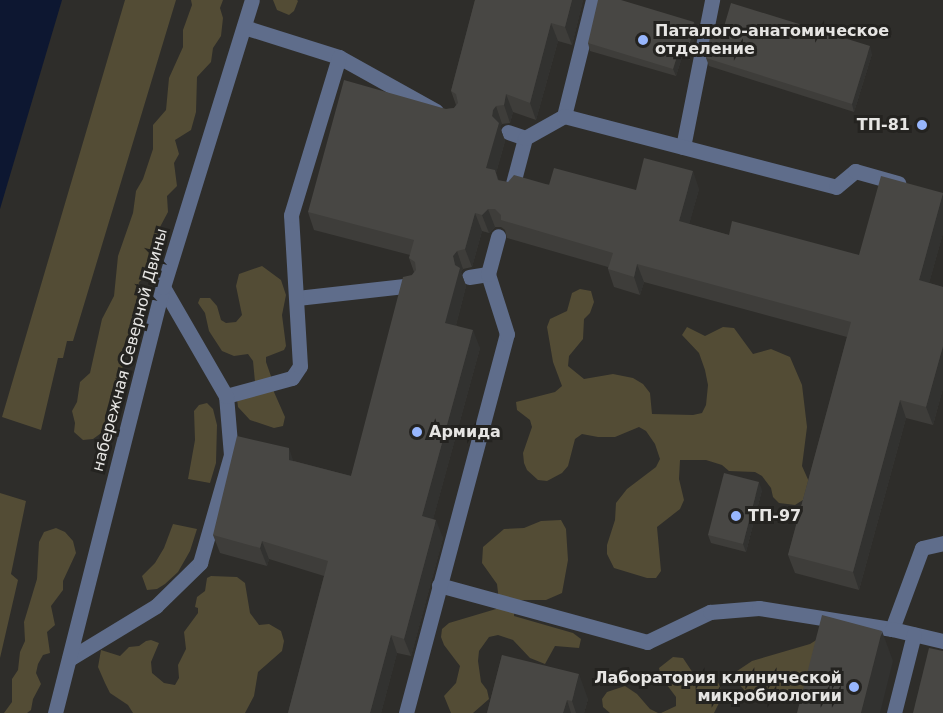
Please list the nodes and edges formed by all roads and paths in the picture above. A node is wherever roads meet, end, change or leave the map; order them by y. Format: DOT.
graph roads {
  1 [pos="252,0"];
  2 [pos="593,0"];
  3 [pos="712,0"];
  4 [pos="244,27"];
  5 [pos="339,57"];
  6 [pos="448,116"];
  7 [pos="564,116"];
  8 [pos="508,132"];
  9 [pos="525,138"];
  10 [pos="683,147"];
  11 [pos="910,187"];
  12 [pos="511,191"];
  13 [pos="498,236"];
  14 [pos="489,274"];
  15 [pos="469,277"];
  16 [pos="413,285"];
  17 [pos="163,286"];
  18 [pos="297,298"];
  19 [pos="226,396"];
  20 [pos="943,543"];
  21 [pos="439,585"];
  22 [pos="892,629"];
  23 [pos="914,634"];
  24 [pos="943,641"];
  25 [pos="69,658"];
  26 [pos="55,713"];
  27 [pos="406,713"];
  28 [pos="894,713"];
  1 -- 4 [label="street, набережная Северной Двины"];
  2 -- 7 [label="street"];
  3 -- 10 [label="street"];
  4 -- 5 [label="street"];
  4 -- 17 [label="street, набережная Северной Двины"];
  5 -- 6 [label="street"];
  5 -- 18 [label="street"];
  7 -- 9 [label="street"];
  7 -- 10 [label="street"];
  8 -- 9 [label="street"];
  9 -- 12 [label="street"];
  10 -- 11 [label="street"];
  13 -- 14 [label="street"];
  14 -- 15 [label="street"];
  14 -- 21 [label="street"];
  16 -- 18 [label="street"];
  17 -- 19 [label="street"];
  17 -- 25 [label="street, набережная Северной Двины"];
  18 -- 19 [label="street"];
  19 -- 25 [label="street"];
  20 -- 22 [label="street"];
  21 -- 22 [label="street"];
  21 -- 27 [label="street"];
  22 -- 23 [label="street"];
  23 -- 24 [label="street"];
  23 -- 28 [label="street"];
  25 -- 26 [label="street, набережная Северной Двины"];
}
